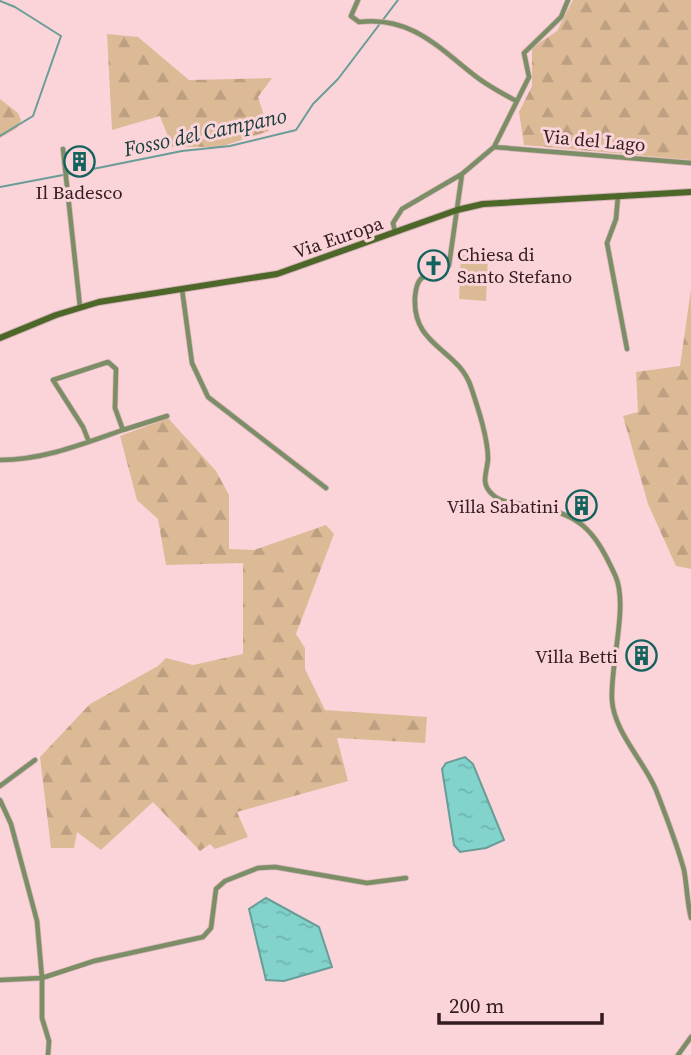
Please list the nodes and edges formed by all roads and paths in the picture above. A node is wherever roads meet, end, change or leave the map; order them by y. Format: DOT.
graph roads {
  1 [pos="358,0"];
  2 [pos="568,0"];
  3 [pos="516,101"];
  4 [pos="494,147"];
  5 [pos="63,149"];
  6 [pos="691,163"];
  7 [pos="461,174"];
  8 [pos="691,192"];
  9 [pos="618,196"];
  10 [pos="457,210"];
  11 [pos="396,234"];
  12 [pos="182,289"];
  13 [pos="80,307"];
  14 [pos="0,338"];
  15 [pos="627,349"];
  16 [pos="167,416"];
  17 [pos="123,430"];
  18 [pos="89,442"];
  19 [pos="0,460"];
  20 [pos="326,488"];
  21 [pos="35,760"];
  22 [pos="0,786"];
  23 [pos="0,800"];
  24 [pos="406,878"];
  25 [pos="691,918"];
  26 [pos="43,978"];
  27 [pos="0,980"];
  28 [pos="691,1037"];
  29 [pos="48,1055"];
  30 [pos="678,1055"];
  1 -- 3 [label="street"];
  2 -- 3 [label="street"];
  3 -- 4 [label="street"];
  4 -- 6 [label="street, Via del Lago"];
  4 -- 7 [label="street"];
  5 -- 13 [label="street"];
  7 -- 10 [label="street"];
  7 -- 11 [label="street"];
  8 -- 9 [label="main road, Via Europa"];
  9 -- 10 [label="main road, Via Europa"];
  9 -- 15 [label="street"];
  10 -- 11 [label="main road, Via Europa"];
  10 -- 25 [label="street"];
  11 -- 12 [label="main road, Via Europa"];
  12 -- 13 [label="main road, Via Europa"];
  12 -- 20 [label="street"];
  13 -- 14 [label="main road, Via Europa"];
  16 -- 17 [label="street"];
  17 -- 18 [label="street"];
  17 -- 18 [label="street"];
  18 -- 19 [label="street"];
  21 -- 22 [label="street"];
  23 -- 26 [label="street"];
  24 -- 26 [label="street"];
  26 -- 27 [label="street"];
  26 -- 29 [label="street"];
  28 -- 30 [label="street"];
}
